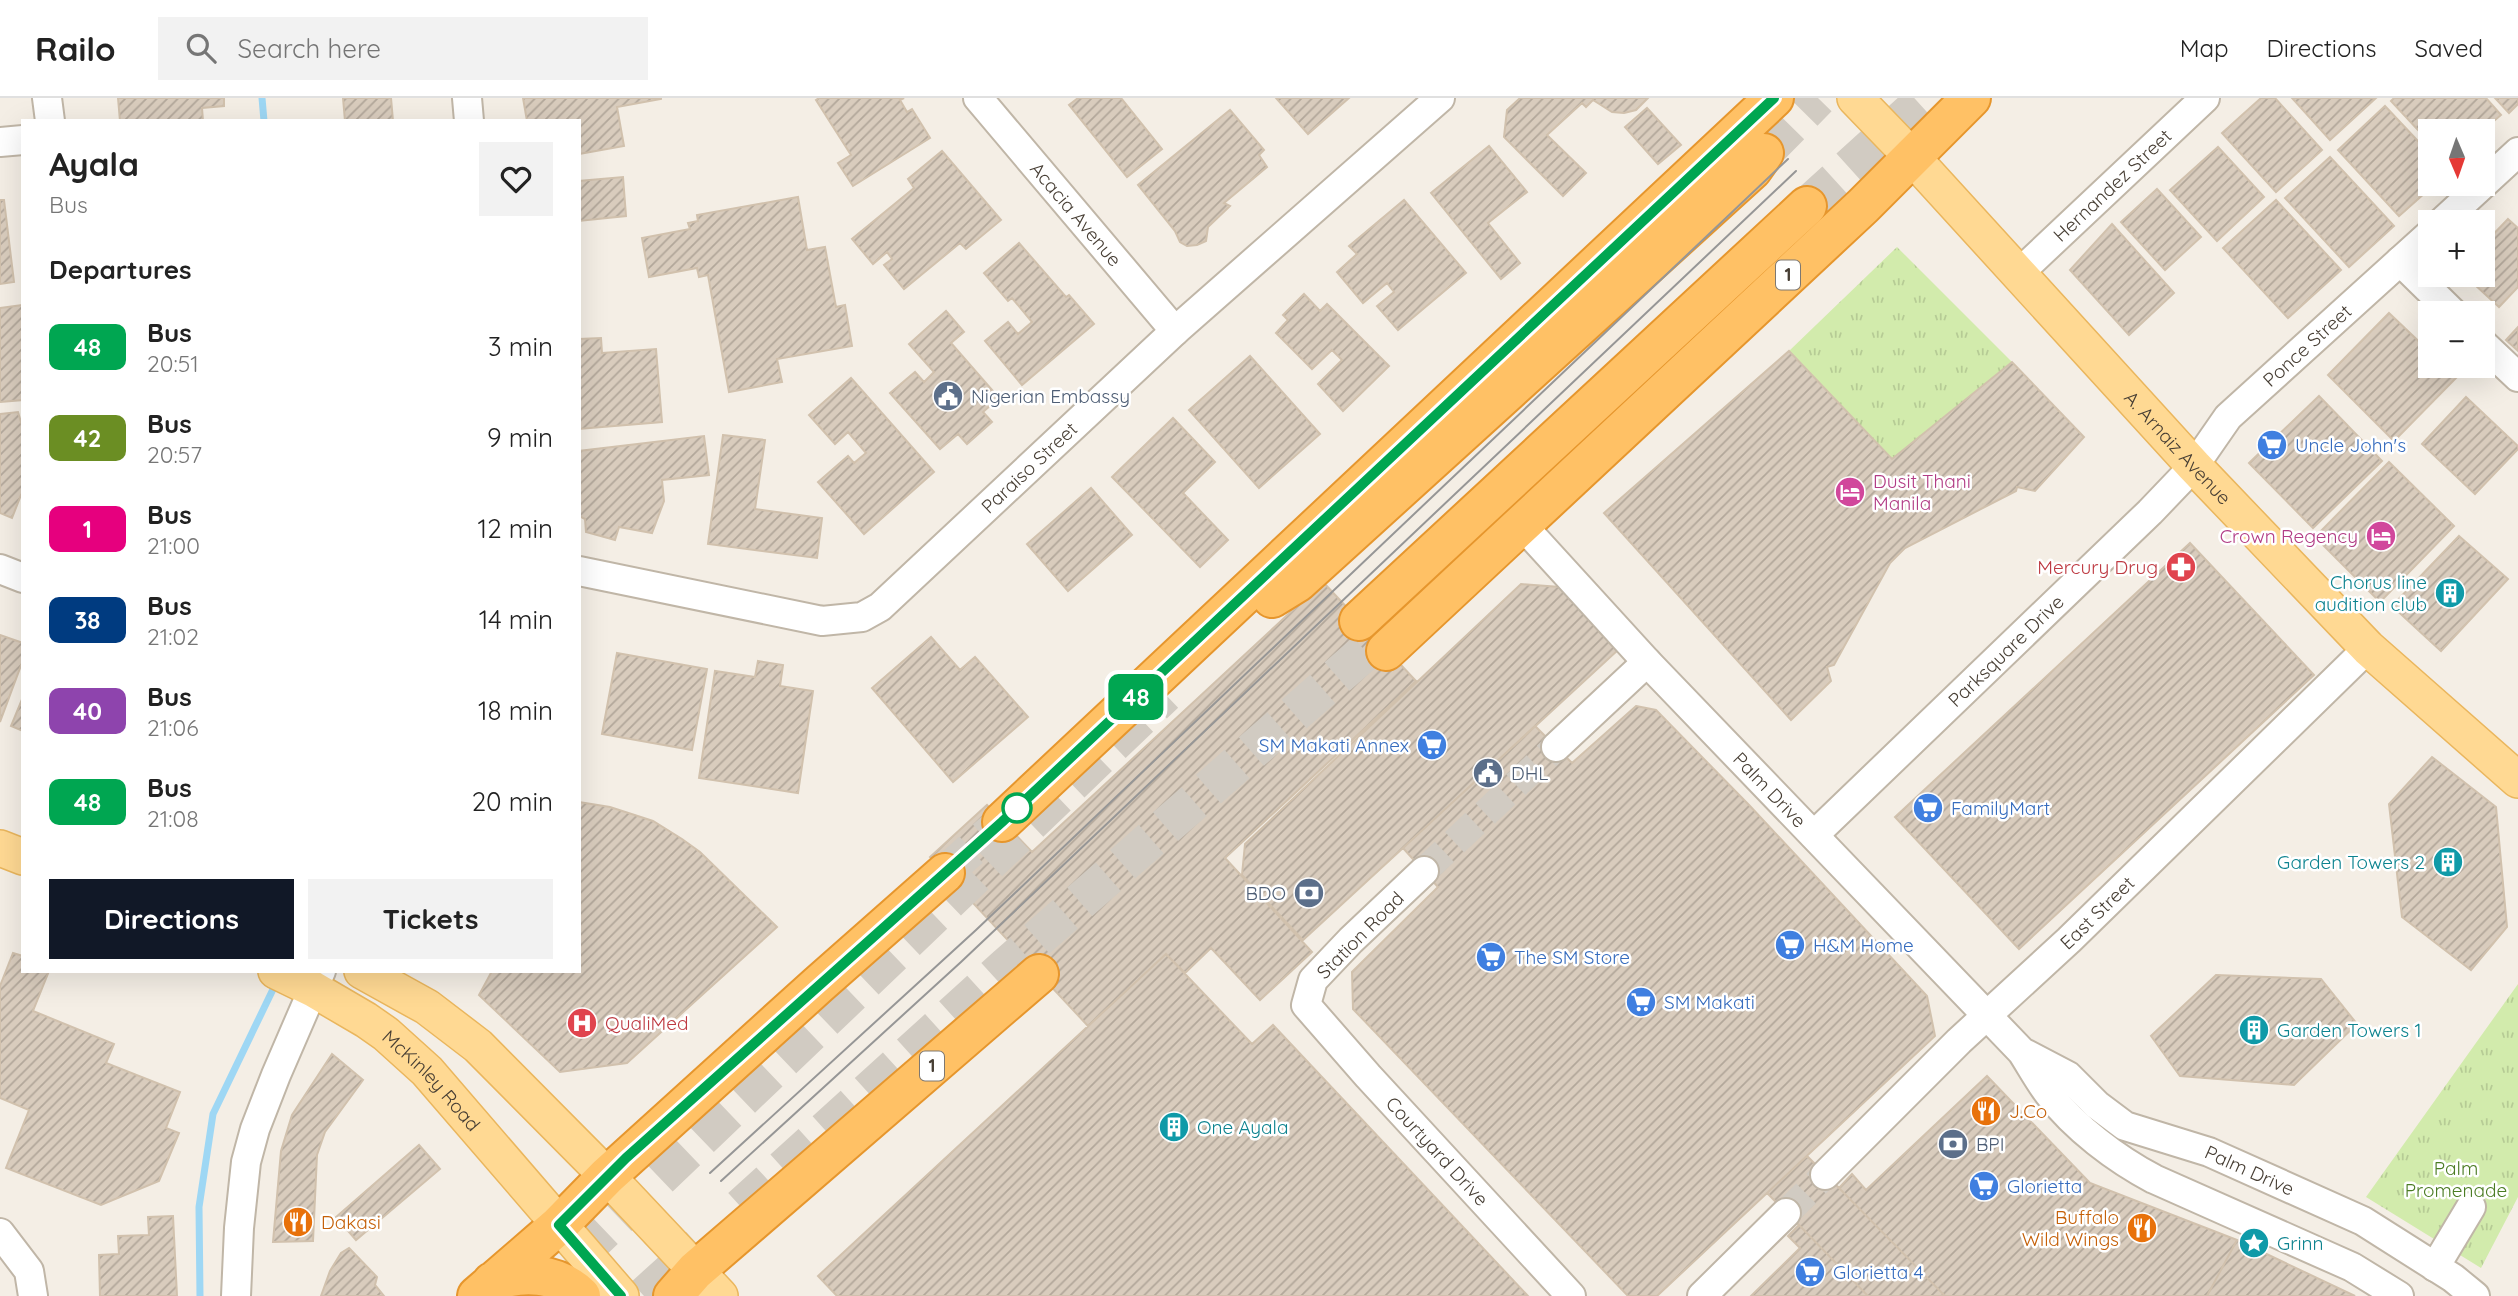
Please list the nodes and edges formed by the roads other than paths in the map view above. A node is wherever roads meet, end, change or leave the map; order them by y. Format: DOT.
graph roads {
  1 [pos="47,98"];
  2 [pos="467,98"];
  3 [pos="978,98"];
  4 [pos="1440,98"];
  5 [pos="1774,98"];
  6 [pos="1855,98"];
  7 [pos="1971,98"];
  8 [pos="2204,98"];
  9 [pos="50,119"];
  10 [pos="469,119"];
  11 [pos="21,140"];
  12 [pos="0,142"];
  13 [pos="2518,152"];
  14 [pos="1764,153"];
  15 [pos="1912,158"];
  16 [pos="1807,206"];
  17 [pos="2455,210"];
  18 [pos="2418,245"];
  19 [pos="2400,261"];
  20 [pos="2019,273"];
  21 [pos="2441,301"];
  22 [pos="1175,331"];
  23 [pos="2495,355"];
  24 [pos="2518,377"];
  25 [pos="2194,466"];
  26 [pos="1521,524"];
  27 [pos="0,569"];
  28 [pos="581,571"];
  29 [pos="21,577"];
  30 [pos="1359,621"];
  31 [pos="2368,648"];
  32 [pos="1387,651"];
  33 [pos="1176,660"];
  34 [pos="1647,662"];
  35 [pos="1556,747"];
  36 [pos="2518,780"];
  37 [pos="1002,822"];
  38 [pos="1814,835"];
  39 [pos="0,848"];
  40 [pos="21,856"];
  41 [pos="1424,871"];
  42 [pos="945,873"];
  43 [pos="285,973"];
  44 [pos="366,973"];
  45 [pos="1038,974"];
  46 [pos="317,980"];
  47 [pos="1306,1005"];
  48 [pos="1986,1014"];
  49 [pos="2022,1052"];
  50 [pos="2209,1152"];
  51 [pos="1825,1175"];
  52 [pos="607,1176"];
  53 [pos="2194,1197"];
  54 [pos="2471,1207"];
  55 [pos="1786,1213"];
  56 [pos="559,1225"];
  57 [pos="0,1233"];
  58 [pos="2435,1267"];
  59 [pos="696,1288"];
  60 [pos="485,1289"];
  61 [pos="33,1296"];
  62 [pos="236,1296"];
  63 [pos="581,1296"];
  64 [pos="621,1296"];
  65 [pos="1571,1296"];
  66 [pos="1702,1296"];
  67 [pos="2399,1296"];
  68 [pos="2475,1296"];
  1 -- 9 [label="street"];
  2 -- 10 [label="street"];
  3 -- 22 [label="street, Acacia Avenue"];
  4 -- 22 [label="street, Paraiso Street"];
  5 -- 33 [label="highway"];
  6 -- 15 [label="main road, A. Arnaiz Avenue"];
  7 -- 15 [label="highway, 1"];
  8 -- 20 [label="street, Hernandez Street"];
  11 -- 12 [label="street"];
  13 -- 17 [label="street"];
  14 -- 33 [label="highway"];
  15 -- 20 [label="main road, A. Arnaiz Avenue"];
  15 -- 26 [label="highway, 1"];
  16 -- 30 [label="highway"];
  18 -- 19 [label="street, Ponce Street"];
  19 -- 21 [label="street"];
  19 -- 25 [label="street, Ponce Street"];
  20 -- 25 [label="main road, A. Arnaiz Avenue"];
  22 -- 28 [label="street, Paraiso Street"];
  23 -- 24 [label="street"];
  25 -- 31 [label="main road, A. Arnaiz Avenue"];
  25 -- 38 [label="street, Parksquare Drive"];
  26 -- 32 [label="highway, 1"];
  26 -- 34 [label="street, Palm Drive"];
  27 -- 29 [label="street"];
  31 -- 36 [label="main road, A. Arnaiz Avenue"];
  31 -- 48 [label="street, East Street"];
  33 -- 37 [label="highway"];
  34 -- 35 [label="street"];
  34 -- 38 [label="street, Palm Drive"];
  38 -- 48 [label="street, Palm Drive"];
  39 -- 40 [label="main road"];
  41 -- 47 [label="street, Station Road"];
  42 -- 52 [label="highway"];
  43 -- 46 [label="main road, McKinley Road"];
  44 -- 52 [label="main road"];
  45 -- 59 [label="highway, 1"];
  46 -- 56 [label="main road, McKinley Road"];
  46 -- 62 [label="street"];
  47 -- 65 [label="street, Courtyard Drive"];
  48 -- 49 [label="street, Palm Drive"];
  48 -- 51 [label="street, East Street"];
  49 -- 50 [label="street, Palm Drive"];
  49 -- 53 [label="street, Palm Drive"];
  50 -- 53 [label="street"];
  50 -- 58 [label="street, Palm Drive"];
  52 -- 56 [label="highway"];
  52 -- 59 [label="main road"];
  53 -- 67 [label="street, Palm Drive"];
  54 -- 58 [label="street"];
  55 -- 66 [label="street"];
  56 -- 60 [label="highway"];
  56 -- 64 [label="main road, McKinley Road"];
  57 -- 61 [label="street"];
  58 -- 68 [label="street, Palm Drive"];
  60 -- 63 [label="highway"];
}
